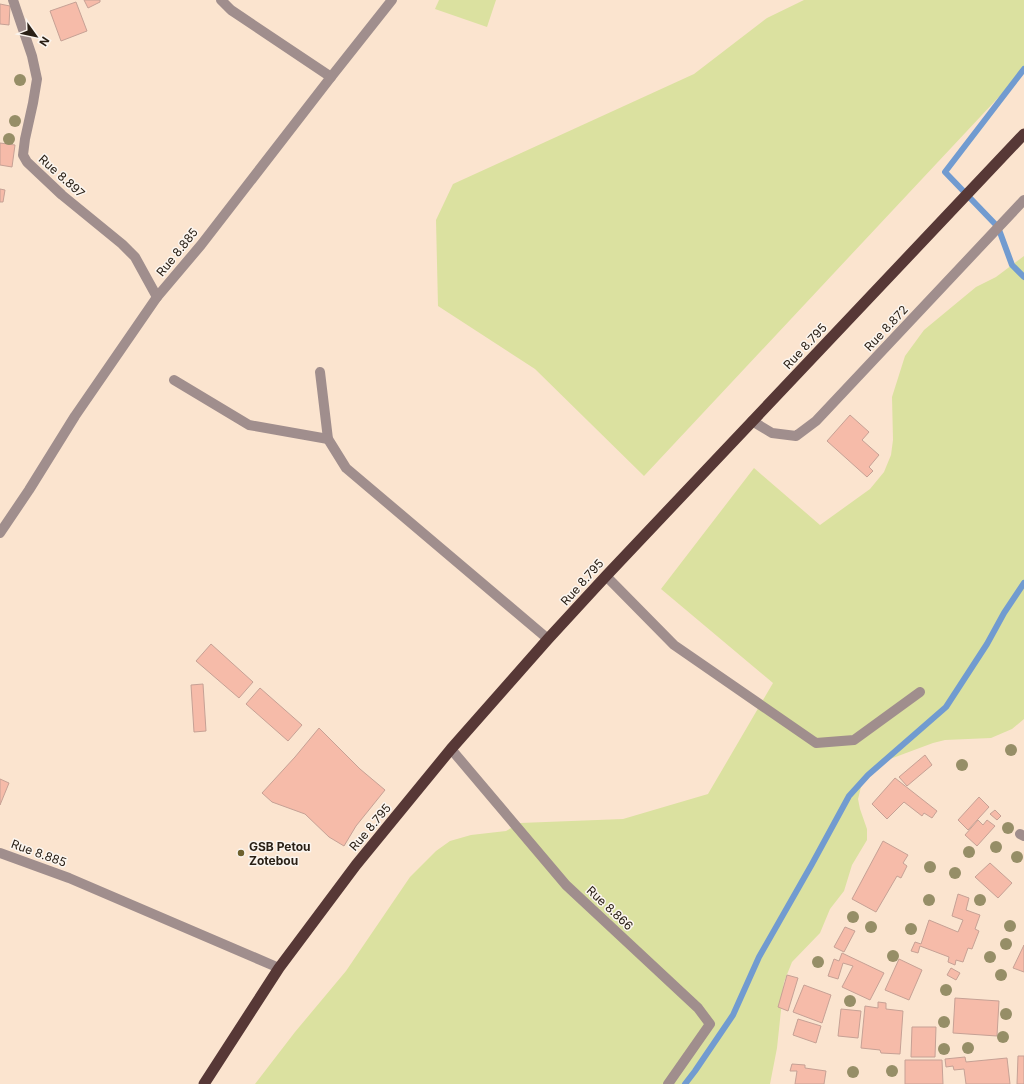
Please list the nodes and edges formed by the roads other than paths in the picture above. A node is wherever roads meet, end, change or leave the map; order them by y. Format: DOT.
graph roads {
  1 [pos="13,0"];
  2 [pos="221,0"];
  3 [pos="392,0"];
  4 [pos="331,77"];
  5 [pos="1024,134"];
  6 [pos="1024,200"];
  7 [pos="157,297"];
  8 [pos="320,372"];
  9 [pos="174,380"];
  10 [pos="752,421"];
  11 [pos="328,439"];
  12 [pos="0,533"];
  13 [pos="606,576"];
  14 [pos="548,639"];
  15 [pos="920,692"];
  16 [pos="451,749"];
  17 [pos="0,853"];
  18 [pos="278,968"];
  19 [pos="204,1084"];
  20 [pos="668,1084"];
  1 -- 7 [label="street, Rue 8.897"];
  2 -- 4 [label="street"];
  3 -- 4 [label="street, Rue 8.885"];
  4 -- 7 [label="street, Rue 8.885"];
  5 -- 10 [label="highway, Rue 8.795"];
  6 -- 10 [label="street, Rue 8.872"];
  7 -- 12 [label="street, Rue 8.885"];
  8 -- 11 [label="street"];
  9 -- 11 [label="street"];
  10 -- 13 [label="highway, Rue 8.795"];
  11 -- 14 [label="street"];
  13 -- 14 [label="highway, Rue 8.795"];
  13 -- 15 [label="street"];
  14 -- 16 [label="highway, Rue 8.795"];
  16 -- 18 [label="highway, Rue 8.795"];
  16 -- 20 [label="street, Rue 8.866"];
  17 -- 18 [label="street, Rue 8.885"];
  18 -- 19 [label="highway, Rue 8.795"];
}
